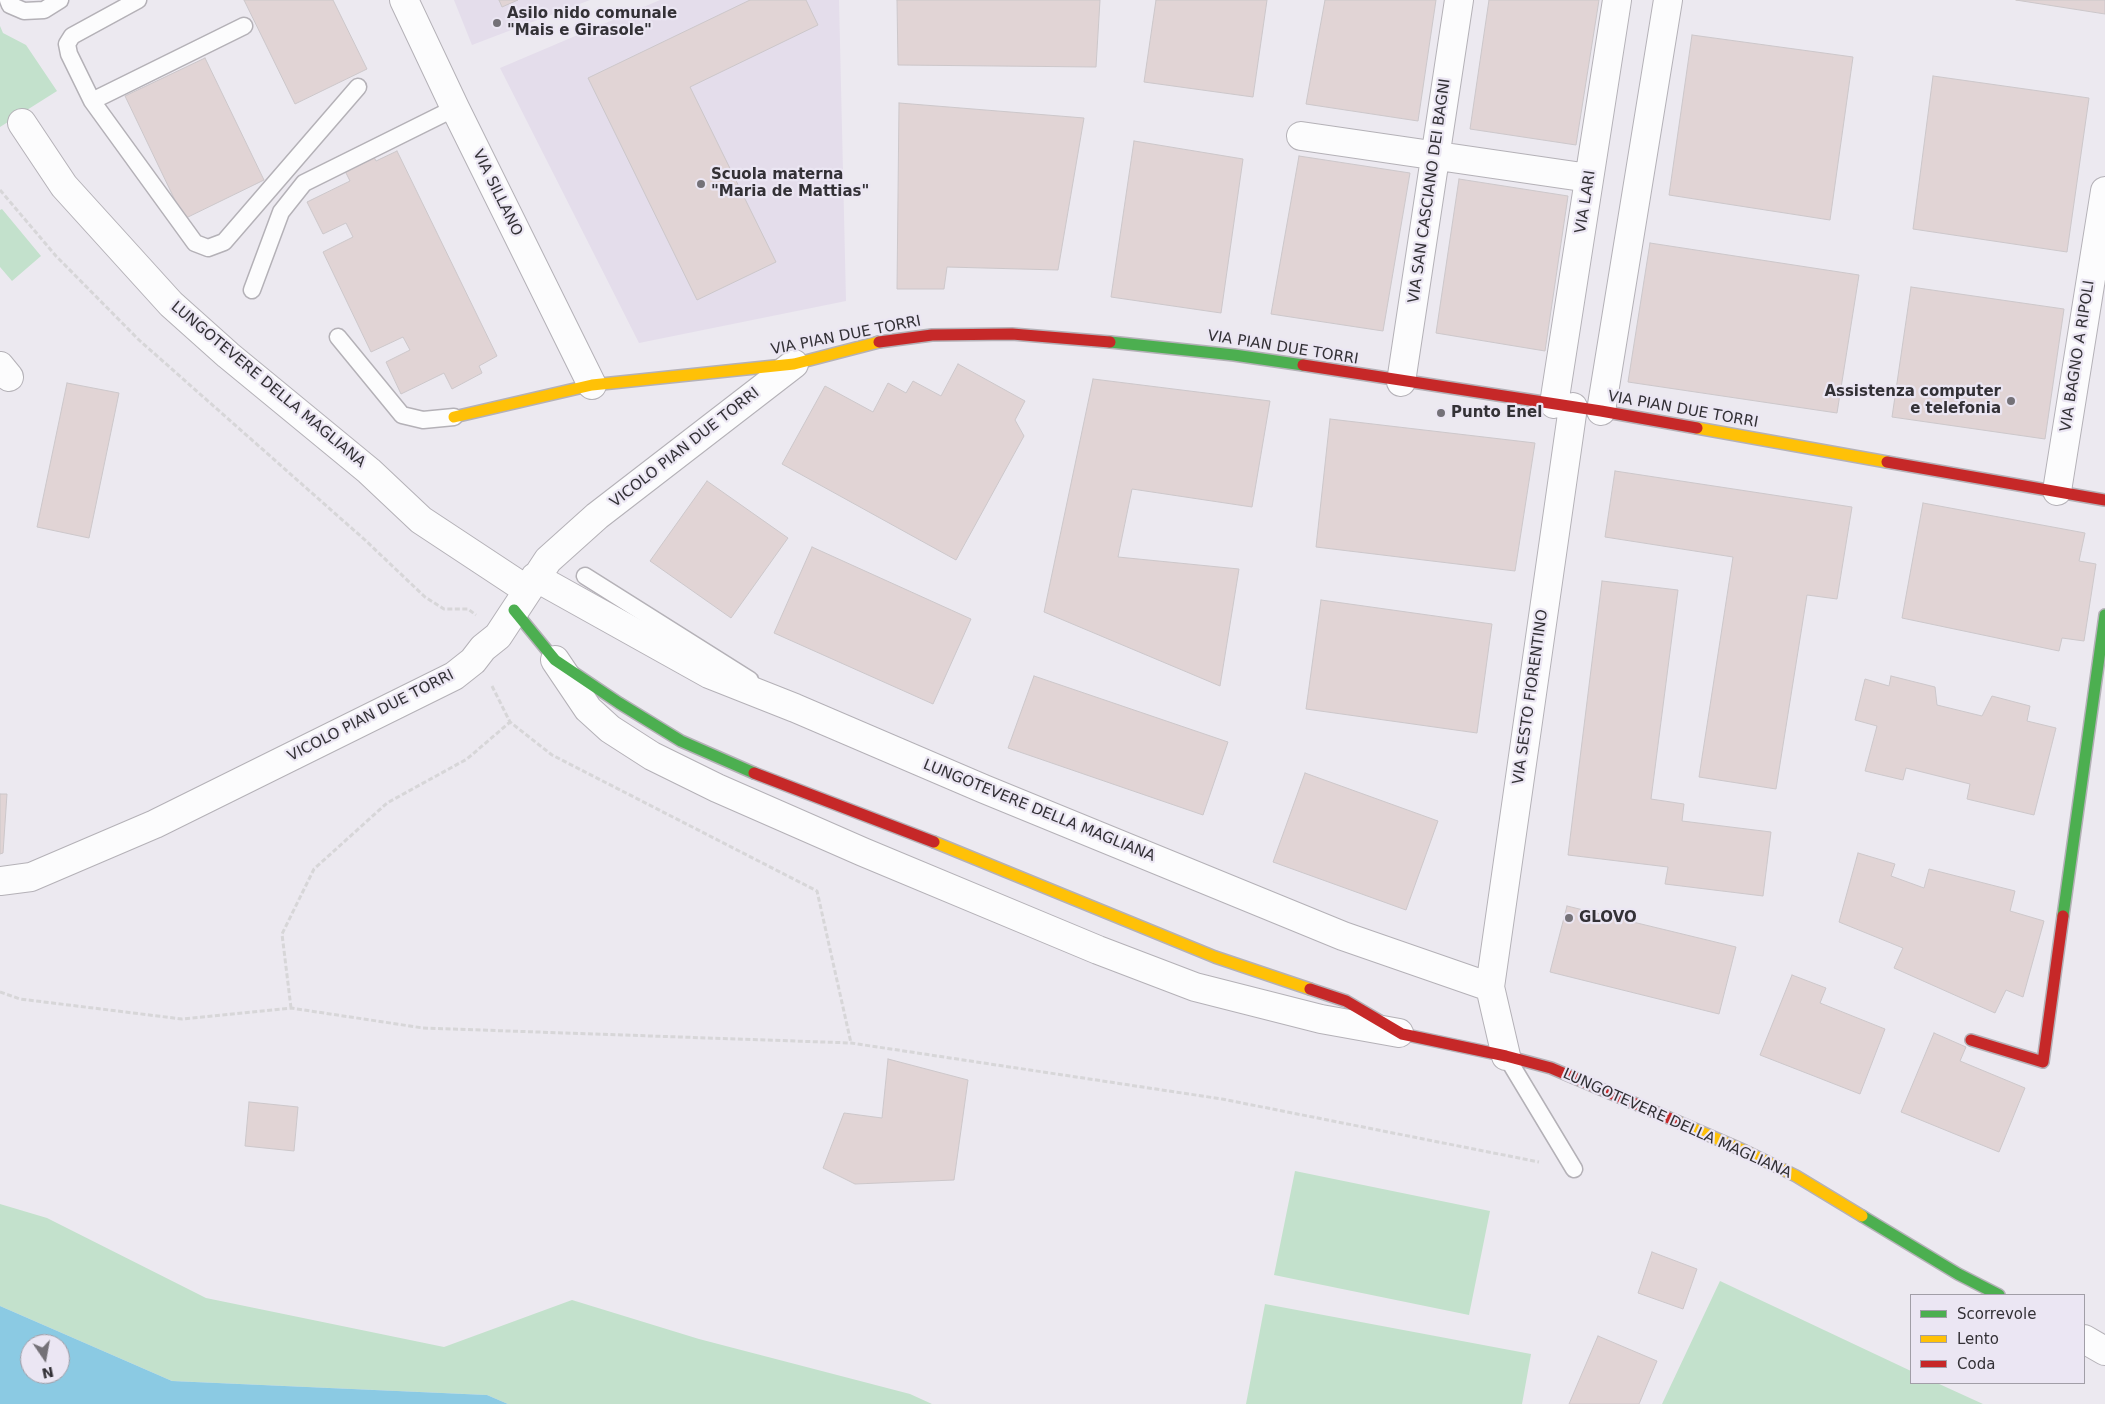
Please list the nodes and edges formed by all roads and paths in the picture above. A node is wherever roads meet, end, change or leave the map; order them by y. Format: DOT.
graph roads {
  1 [pos="8,0"];
  2 [pos="60,0"];
  3 [pos="138,0"];
  4 [pos="404,0"];
  5 [pos="1459,0"];
  6 [pos="1617,0"];
  7 [pos="1668,0"];
  8 [pos="244,26"];
  9 [pos="358,88"];
  10 [pos="92,101"];
  11 [pos="455,108"];
  12 [pos="22,122"];
  13 [pos="1301,136"];
  14 [pos="1436,155"];
  15 [pos="1589,178"];
  16 [pos="2105,191"];
  17 [pos="252,290"];
  18 [pos="338,338"];
  19 [pos="794,364"];
  20 [pos="1401,382"];
  21 [pos="592,385"];
  22 [pos="1563,406"];
  23 [pos="1602,411"];
  24 [pos="454,417"];
  25 [pos="2057,491"];
  26 [pos="2105,500"];
  27 [pos="585,576"];
  28 [pos="526,592"];
  29 [pos="2105,615"];
  30 [pos="555,660"];
  31 [pos="473,661"];
  32 [pos="795,708"];
  33 [pos="510,722"];
  34 [pos="0,881"];
  35 [pos="1490,987"];
  36 [pos="0,992"];
  37 [pos="291,1008"];
  38 [pos="1402,1034"];
  39 [pos="1971,1040"];
  40 [pos="850,1043"];
  41 [pos="1506,1056"];
  42 [pos="1574,1169"];
  43 [pos="1997,1294"];
  44 [pos="2085,1341"];
  45 [pos="2105,1351"];
  1 -- 2 [label="lane"];
  3 -- 10 [label="lane"];
  4 -- 11 [label="street, VIA SILLANO"];
  5 -- 14 [label="street, VIA SAN CASCIANO DEI BAGNI"];
  6 -- 15 [label="street, VIA LARI"];
  7 -- 23 [label="street"];
  8 -- 10 [label="lane"];
  9 -- 10 [label="lane"];
  11 -- 17 [label="lane"];
  11 -- 21 [label="street, VIA SILLANO"];
  12 -- 28 [label="street, LUNGOTEVERE DELLA MAGLIANA"];
  13 -- 14 [label="street"];
  14 -- 15 [label="street"];
  14 -- 20 [label="street, VIA SAN CASCIANO DEI BAGNI"];
  15 -- 22 [label="street, VIA LARI"];
  16 -- 25 [label="street, VIA BAGNO A RIPOLI"];
  18 -- 24 [label="lane"];
  19 -- 20 [label="street, VIA PIAN DUE TORRI"];
  19 -- 21 [label="street, VIA PIAN DUE TORRI"];
  19 -- 28 [label="street, VICOLO PIAN DUE TORRI"];
  20 -- 22 [label="street, VIA PIAN DUE TORRI"];
  21 -- 24 [label="street, VIA PIAN DUE TORRI"];
  22 -- 23 [label="street, VIA PIAN DUE TORRI"];
  22 -- 35 [label="street, VIA SESTO FIORENTINO"];
  23 -- 25 [label="street, VIA PIAN DUE TORRI"];
  25 -- 26 [label="street, VIA PIAN DUE TORRI"];
  27 -- 32 [label="lane"];
  28 -- 30 [label="street, LUNGOTEVERE DELLA MAGLIANA"];
  28 -- 31 [label="street, VICOLO PIAN DUE TORRI"];
  28 -- 32 [label="street, LUNGOTEVERE DELLA MAGLIANA"];
  29 -- 39 [label="street"];
  30 -- 38 [label="street, LUNGOTEVERE DELLA MAGLIANA"];
  30 -- 38 [label="street, LUNGOTEVERE DELLA MAGLIANA"];
  31 -- 33 [label="path"];
  31 -- 34 [label="street, VICOLO PIAN DUE TORRI"];
  32 -- 35 [label="street, LUNGOTEVERE DELLA MAGLIANA"];
  33 -- 37 [label="path"];
  33 -- 40 [label="path"];
  35 -- 41 [label="street"];
  36 -- 37 [label="path"];
  37 -- 40 [label="path"];
  38 -- 41 [label="street, LUNGOTEVERE DELLA MAGLIANA"];
  40 -- 42 [label="path"];
  41 -- 42 [label="lane"];
  41 -- 43 [label="street, LUNGOTEVERE DELLA MAGLIANA"];
  44 -- 45 [label="street"];
}
